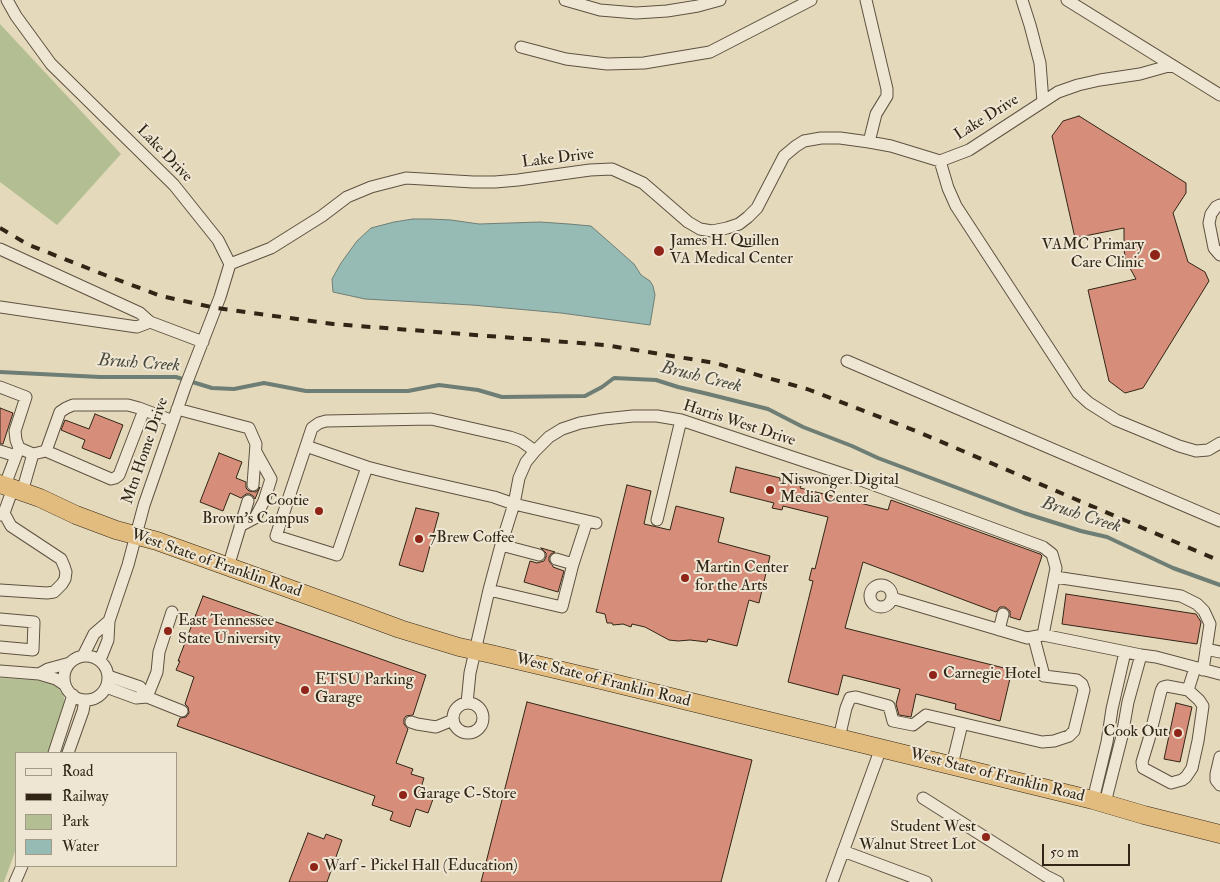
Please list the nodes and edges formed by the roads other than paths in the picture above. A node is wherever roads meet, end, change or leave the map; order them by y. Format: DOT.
graph roads {
  1 [pos="7,0"];
  2 [pos="565,0"];
  3 [pos="720,0"];
  4 [pos="811,0"];
  5 [pos="866,0"];
  6 [pos="1022,0"];
  7 [pos="1067,0"];
  8 [pos="521,47"];
  9 [pos="1172,64"];
  10 [pos="1220,95"];
  11 [pos="1043,102"];
  12 [pos="869,142"];
  13 [pos="940,161"];
  14 [pos="1220,205"];
  15 [pos="0,249"];
  16 [pos="1220,255"];
  17 [pos="230,264"];
  18 [pos="0,307"];
  19 [pos="150,322"];
  20 [pos="203,342"];
  21 [pos="846,361"];
  22 [pos="0,388"];
  23 [pos="177,408"];
  24 [pos="144,410"];
  25 [pos="681,420"];
  26 [pos="173,421"];
  27 [pos="1220,443"];
  28 [pos="306,446"];
  29 [pos="535,450"];
  30 [pos="0,451"];
  31 [pos="46,451"];
  32 [pos="17,452"];
  33 [pos="256,452"];
  34 [pos="33,454"];
  35 [pos="368,466"];
  36 [pos="253,485"];
  37 [pos="10,487"];
  38 [pos="248,501"];
  39 [pos="514,504"];
  40 [pos="2,514"];
  41 [pos="657,520"];
  42 [pos="1220,520"];
  43 [pos="240,526"];
  44 [pos="136,536"];
  45 [pos="501,545"];
  46 [pos="539,555"];
  47 [pos="556,559"];
  48 [pos="573,564"];
  49 [pos="228,567"];
  50 [pos="1055,577"];
  51 [pos="0,590"];
  52 [pos="489,590"];
  53 [pos="892,598"];
  54 [pos="172,612"];
  55 [pos="1003,614"];
  56 [pos="0,619"];
  57 [pos="109,622"];
  58 [pos="998,630"];
  59 [pos="1039,637"];
  60 [pos="0,647"];
  61 [pos="1206,649"];
  62 [pos="476,651"];
  63 [pos="1125,652"];
  64 [pos="1220,652"];
  65 [pos="1140,655"];
  66 [pos="83,656"];
  67 [pos="100,660"];
  68 [pos="70,662"];
  69 [pos="1199,669"];
  70 [pos="0,671"];
  71 [pos="39,674"];
  72 [pos="1220,674"];
  73 [pos="107,682"];
  74 [pos="65,685"];
  75 [pos="1188,690"];
  76 [pos="73,695"];
  77 [pos="147,697"];
  78 [pos="85,700"];
  79 [pos="467,703"];
  80 [pos="182,711"];
  81 [pos="453,720"];
  82 [pos="411,722"];
  83 [pos="962,724"];
  84 [pos="839,738"];
  85 [pos="881,748"];
  86 [pos="54,752"];
  87 [pos="68,752"];
  88 [pos="1220,757"];
  89 [pos="952,765"];
  90 [pos="1220,785"];
  91 [pos="923,798"];
  92 [pos="1099,801"];
  93 [pos="1220,834"];
  94 [pos="843,850"];
  95 [pos="22,867"];
  96 [pos="15,882"];
  97 [pos="832,882"];
  98 [pos="926,882"];
  99 [pos="1058,882"];
  1 -- 17 [label="street, Lake Drive"];
  2 -- 3 [label="street"];
  4 -- 8 [label="street"];
  5 -- 12 [label="street"];
  6 -- 11 [label="street"];
  7 -- 9 [label="street"];
  9 -- 10 [label="street"];
  9 -- 11 [label="street, Lake Drive"];
  11 -- 13 [label="street, Lake Drive"];
  12 -- 13 [label="street, Lake Drive"];
  12 -- 17 [label="street, Lake Drive"];
  13 -- 27 [label="street"];
  14 -- 16 [label="street"];
  15 -- 19 [label="street"];
  17 -- 20 [label="street, Mtn Home Drive"];
  18 -- 19 [label="street"];
  19 -- 20 [label="street"];
  20 -- 23 [label="street, Mtn Home Drive"];
  21 -- 42 [label="street"];
  22 -- 32 [label="street"];
  23 -- 26 [label="street, Mtn Home Drive"];
  23 -- 33 [label="street"];
  24 -- 26 [label="street"];
  24 -- 31 [label="street"];
  24 -- 31 [label="street"];
  25 -- 29 [label="street, Harris West Drive"];
  25 -- 41 [label="street"];
  25 -- 50 [label="street, Harris West Drive"];
  26 -- 44 [label="street, Mtn Home Drive"];
  28 -- 29 [label="street"];
  28 -- 35 [label="street"];
  28 -- 35 [label="street"];
  29 -- 39 [label="street, Harris West Drive"];
  30 -- 32 [label="street"];
  31 -- 34 [label="street"];
  32 -- 34 [label="street"];
  32 -- 37 [label="street"];
  33 -- 36 [label="street"];
  33 -- 43 [label="street"];
  34 -- 37 [label="street"];
  35 -- 39 [label="street"];
  37 -- 40 [label="street"];
  37 -- 44 [label="highway, West State of Franklin Road"];
  38 -- 43 [label="street"];
  39 -- 45 [label="street, Harris West Drive"];
  39 -- 48 [label="street"];
  40 -- 51 [label="street"];
  43 -- 49 [label="street"];
  44 -- 49 [label="highway, West State of Franklin Road"];
  44 -- 57 [label="street, Mtn Home Drive"];
  45 -- 46 [label="street"];
  45 -- 52 [label="street, Harris West Drive"];
  47 -- 48 [label="street"];
  48 -- 52 [label="street"];
  49 -- 62 [label="highway, West State of Franklin Road"];
  50 -- 59 [label="street, Harris West Drive"];
  50 -- 61 [label="street"];
  52 -- 62 [label="street, Harris West Drive"];
  53 -- 58 [label="street"];
  54 -- 77 [label="street"];
  55 -- 58 [label="street"];
  56 -- 60 [label="street"];
  57 -- 66 [label="street"];
  57 -- 67 [label="street, Mtn Home Drive"];
  58 -- 59 [label="street"];
  59 -- 63 [label="street"];
  59 -- 83 [label="street"];
  61 -- 64 [label="street"];
  61 -- 69 [label="street"];
  62 -- 79 [label="street, Harris West Drive"];
  62 -- 84 [label="highway, West State of Franklin Road"];
  63 -- 65 [label="street"];
  63 -- 92 [label="street"];
  65 -- 69 [label="street"];
  65 -- 92 [label="street"];
  66 -- 67 [label="street"];
  66 -- 68 [label="street"];
  67 -- 73 [label="street"];
  68 -- 71 [label="street"];
  68 -- 74 [label="street"];
  69 -- 72 [label="street"];
  69 -- 75 [label="street"];
  70 -- 71 [label="street"];
  71 -- 74 [label="street"];
  73 -- 77 [label="street"];
  73 -- 78 [label="street"];
  74 -- 76 [label="street"];
  75 -- 75 [label="street"];
  76 -- 78 [label="street"];
  76 -- 86 [label="street"];
  77 -- 80 [label="street"];
  78 -- 87 [label="street"];
  79 -- 81 [label="street"];
  79 -- 81 [label="street"];
  81 -- 82 [label="street"];
  83 -- 84 [label="street"];
  83 -- 89 [label="street"];
  84 -- 85 [label="highway, West State of Franklin Road"];
  85 -- 89 [label="highway, West State of Franklin Road"];
  85 -- 94 [label="street"];
  88 -- 90 [label="street"];
  89 -- 92 [label="highway, West State of Franklin Road"];
  91 -- 99 [label="street"];
  92 -- 93 [label="highway, West State of Franklin Road"];
  94 -- 97 [label="street"];
  94 -- 98 [label="street"];
  95 -- 96 [label="street"];
}
